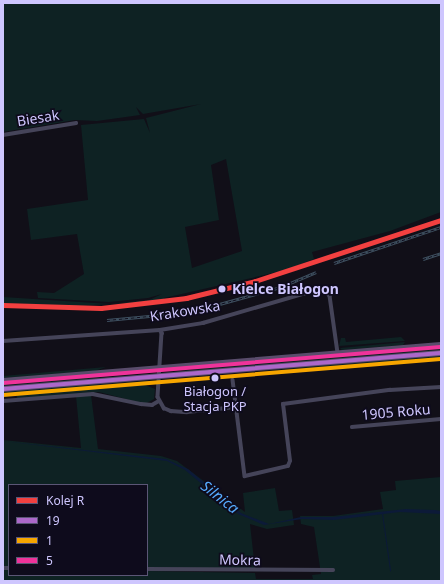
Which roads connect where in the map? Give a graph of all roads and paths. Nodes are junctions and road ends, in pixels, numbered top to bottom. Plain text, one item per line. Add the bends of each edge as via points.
1 (76, 123) dead end
2 (3, 134) edge
3 (160, 330) junction
4 (3, 341) edge
5 (441, 345) edge
6 (441, 352) edge
7 (338, 353) junction
8 (159, 368) junction
9 (158, 376) junction
10 (233, 380) dead end
11 (3, 381) edge
12 (441, 387) edge
13 (3, 389) edge
14 (3, 401) edge
15 (159, 401) junction
16 (236, 407) junction
17 (441, 419) edge
18 (352, 427) dead end
19 (148, 569) edge
20 (333, 570) dead end

1 - 2 street, Biesak
3 - 4 street, Krakowska
3 - 7 street, Krakowska via 203,323 320,289 330,296
3 - 8 street via 162,333
5 - 7 main road
6 - 9 main road
7 - 8 main road
8 - 9 street
8 - 11 main road
9 - 13 main road
9 - 15 street
10 - 16 street
12 - 16 street via 390,390 283,404 290,461 288,466 245,476
14 - 15 street via 93,394 141,404
15 - 16 street via 171,411
17 - 18 street, 1905 Roku
19 - 20 street, Mokra

